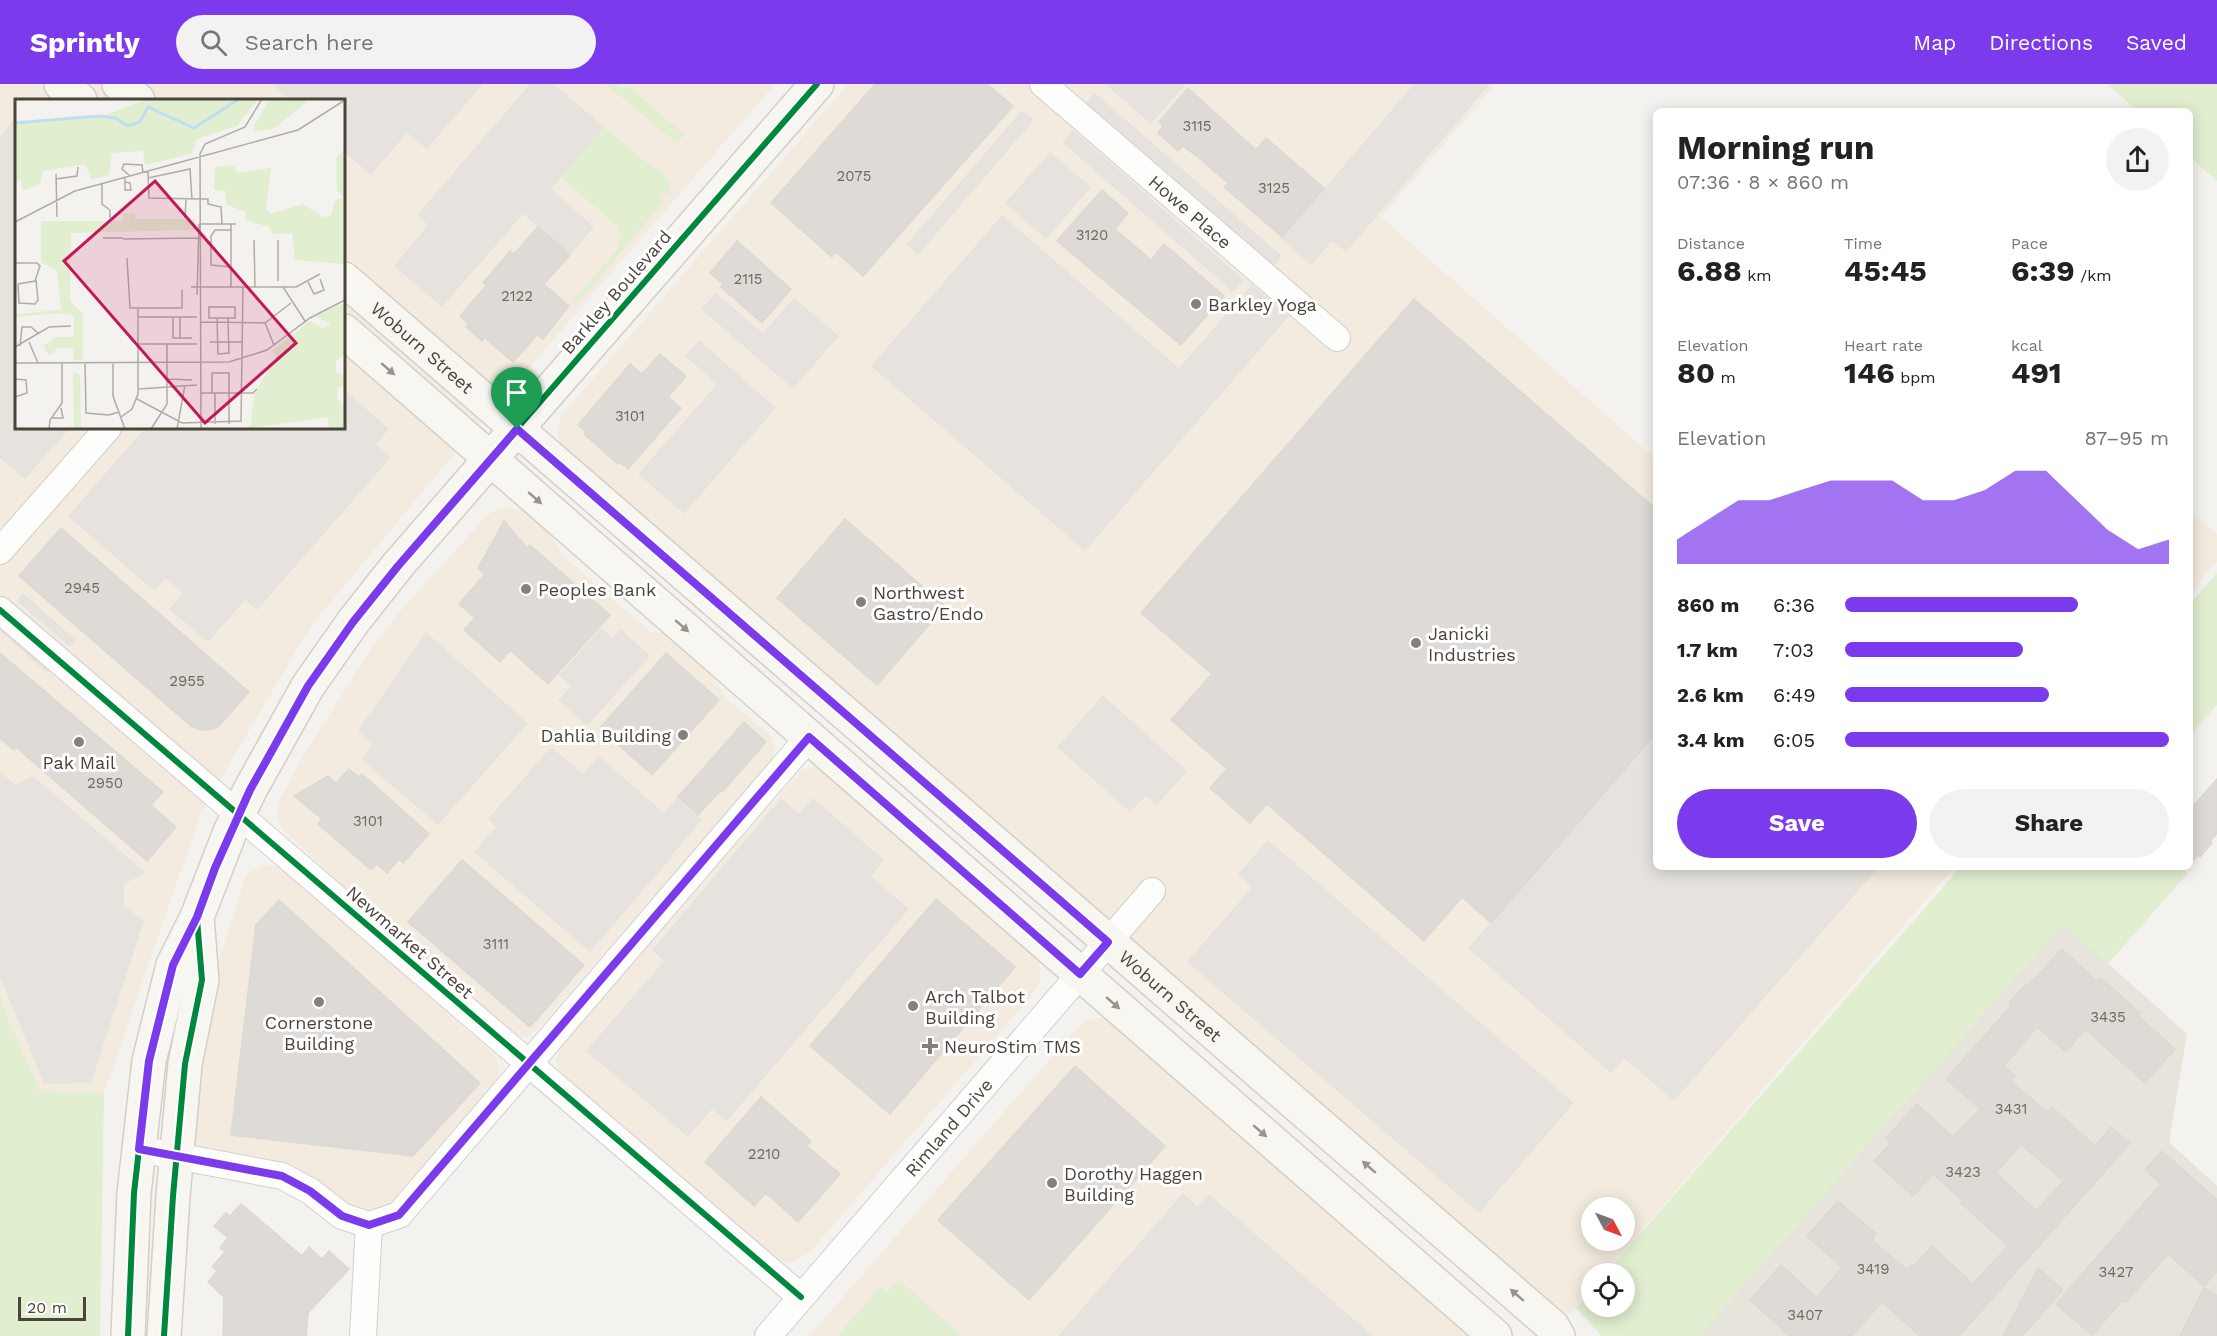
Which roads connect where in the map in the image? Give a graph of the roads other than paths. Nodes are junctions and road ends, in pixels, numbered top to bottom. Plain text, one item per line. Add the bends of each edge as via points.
1 (61, 84) edge
2 (118, 84) edge
3 (818, 84) edge
4 (1043, 84) edge
5 (79, 99) edge
6 (137, 99) edge
7 (345, 280) edge
8 (345, 332) edge
9 (1337, 338) dead end
10 (107, 429) edge
11 (517, 429) junction
12 (491, 460) junction
13 (0, 551) edge
14 (0, 610) edge
15 (809, 737) junction
16 (238, 815) junction
17 (1152, 891) dead end
18 (197, 917) junction
19 (1108, 942) junction
20 (1080, 974) junction
21 (529, 1064) junction
22 (139, 1149) junction
23 (177, 1155) junction
24 (369, 1225) junction
25 (801, 1297) junction
26 (128, 1336) edge
27 (164, 1336) edge
28 (363, 1336) edge
29 (768, 1336) edge
30 (1495, 1336) edge
31 (1558, 1336) edge

1 - 5 main road
2 - 6 main road
3 - 11 main road, Barkley Boulevard
4 - 9 street, Howe Place
7 - 11 main road, Woburn Street
8 -> 12 main road
10 - 13 street
11 - 12 main road, Barkley Boulevard
11 - 19 main road, Woburn Street
12 -> 15 main road
12 - 16 main road, Barkley Boulevard via 398,566 318,670
14 - 16 street, Newmarket Street
15 - 20 main road
15 - 21 street
16 - 18 main road, Barkley Boulevard
16 - 21 street, Newmarket Street
17 - 19 street, Rimland Drive
18 - 22 main road, Barkley Boulevard via 173,965 162,1008 149,1061
18 - 23 main road, Barkley Boulevard via 202,980 185,1064
19 - 20 street, Rimland Drive
31 -> 19 main road, Woburn Street via 1544,1318
20 - 25 street, Rimland Drive
20 -> 30 main road
21 - 24 street via 399,1215
21 - 25 street, Newmarket Street
22 - 23 street
22 - 26 main road, Barkley Boulevard
23 - 24 street via 282,1176 310,1191 342,1216
23 - 27 main road, Barkley Boulevard
24 - 28 street
25 - 29 street, Rimland Drive

